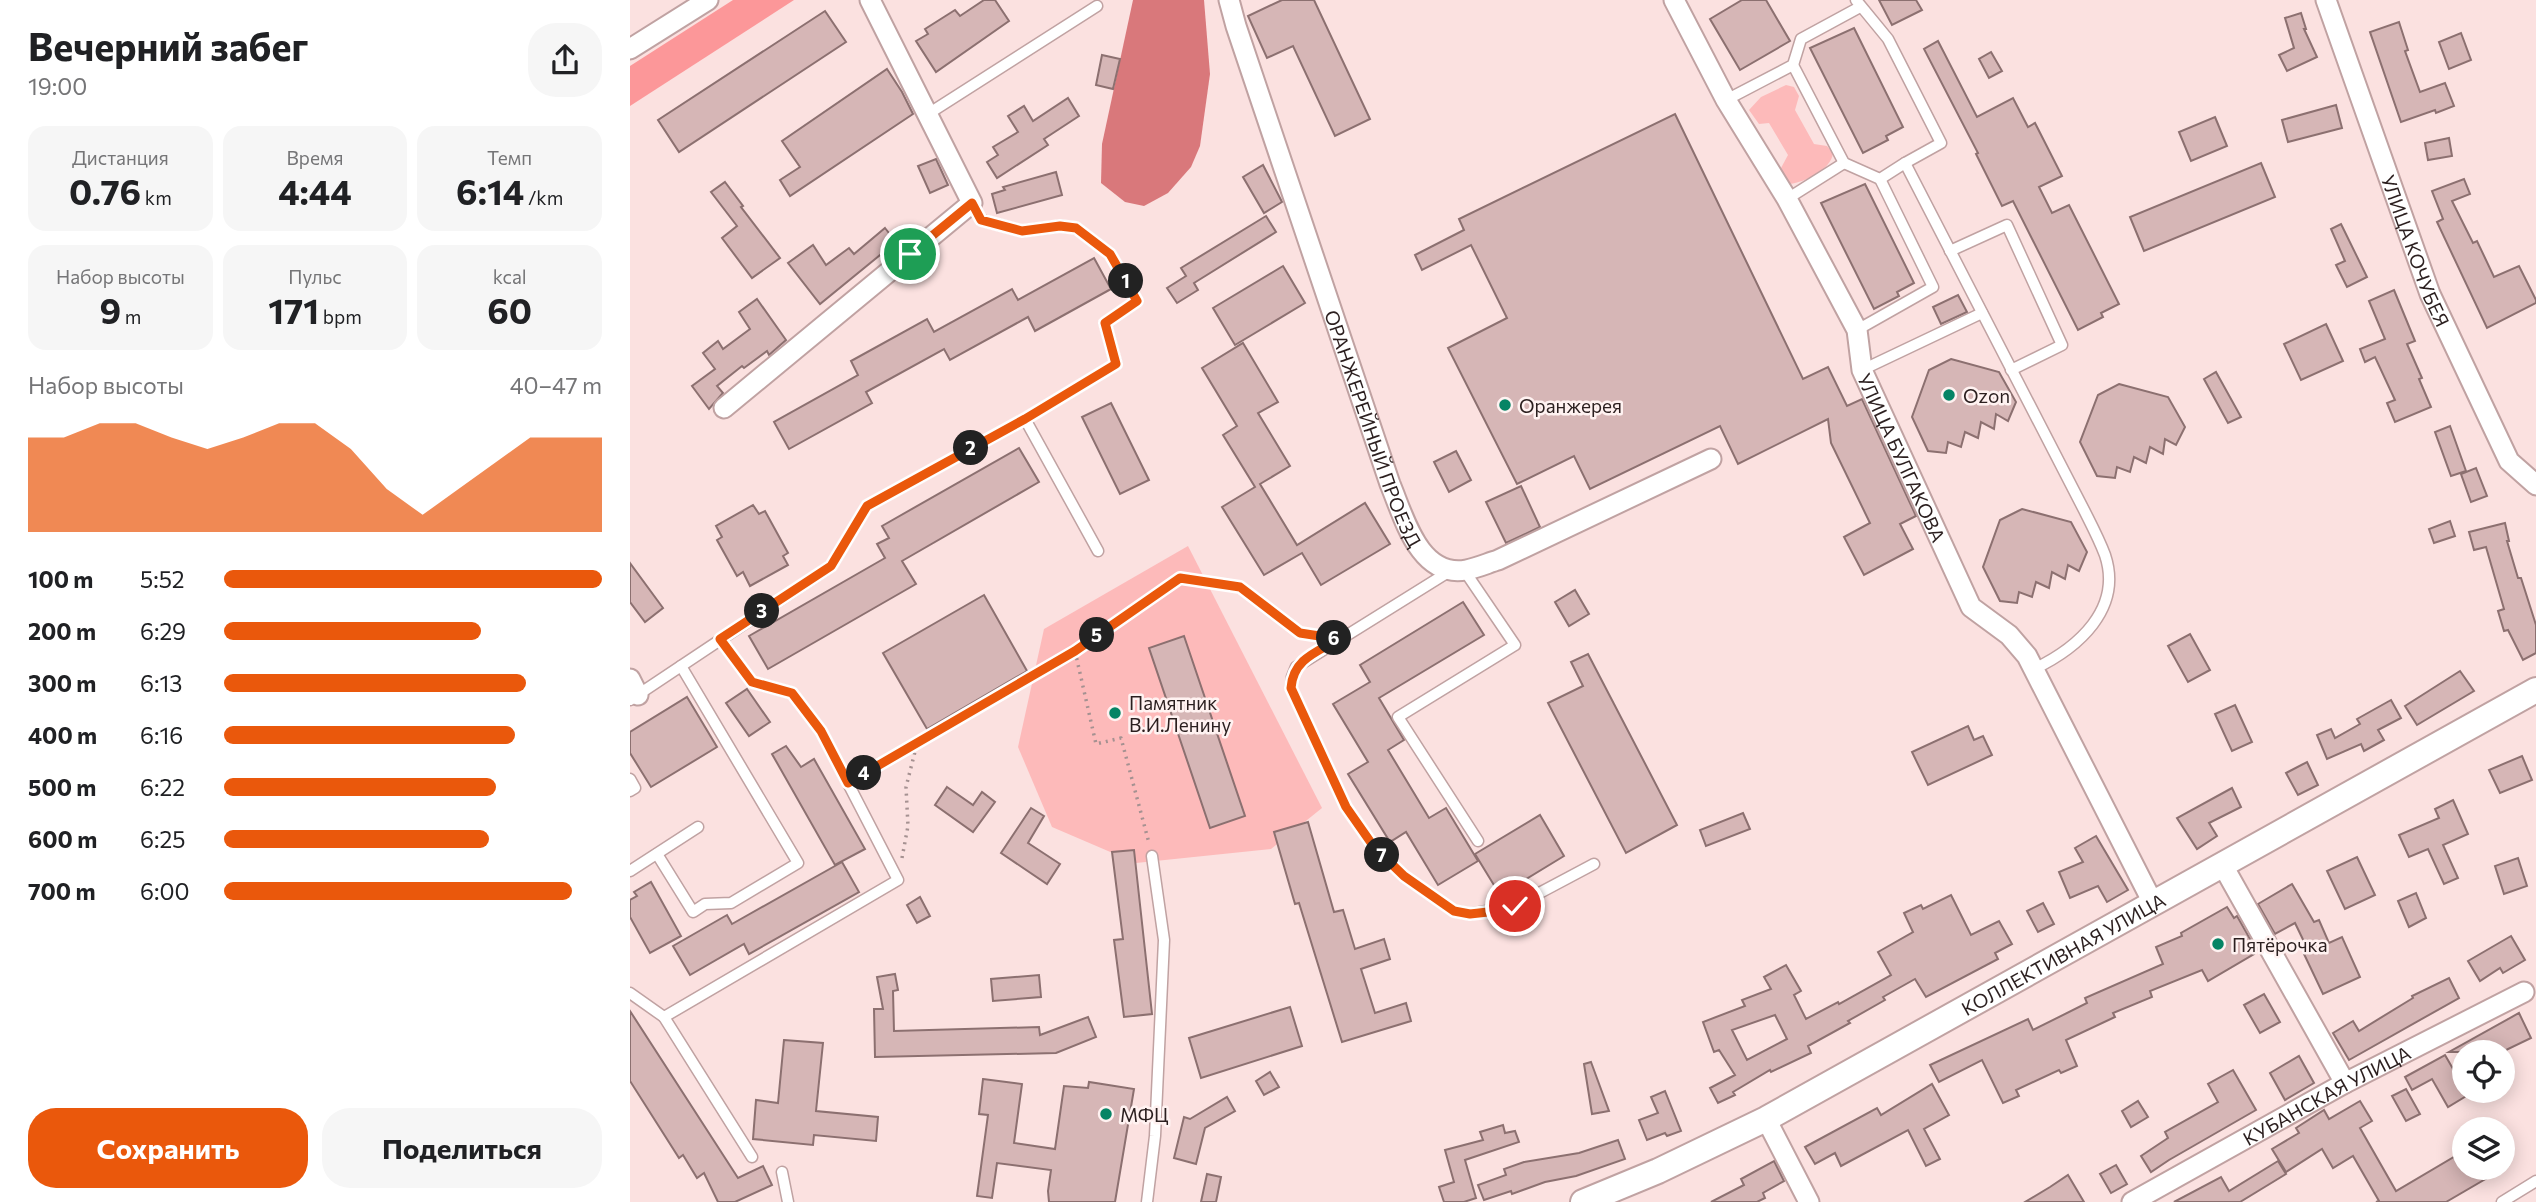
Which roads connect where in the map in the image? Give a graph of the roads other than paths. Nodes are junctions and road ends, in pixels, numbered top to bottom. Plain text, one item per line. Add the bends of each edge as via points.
1 (708, 0) edge
2 (870, 0) edge
3 (1229, 0) edge
4 (1674, 0) edge
5 (2326, 0) edge
6 (1858, 3) edge
7 (1097, 6) dead end
8 (630, 49) edge
9 (1793, 65) junction
10 (1726, 100) junction
11 (928, 114) junction
12 (1844, 163) junction
13 (1905, 163) junction
14 (1880, 179) junction
15 (1787, 198) junction
16 (972, 203) junction
17 (1950, 251) junction
18 (1982, 313) junction
19 (1857, 330) junction
20 (1862, 370) junction
21 (2011, 370) junction
22 (724, 408) dead end
23 (1025, 419) junction
24 (1711, 459) dead end
25 (2536, 485) edge
26 (1098, 551) dead end
27 (1459, 570) junction
28 (720, 639) junction
29 (681, 666) junction
30 (2034, 669) junction
31 (2536, 690) edge
32 (633, 691) edge
33 (630, 779) edge
34 (630, 791) edge
35 (698, 827) dead end
36 (1478, 841) dead end
37 (657, 854) junction
38 (1152, 856) road end
39 (1594, 864) dead end
40 (2222, 864) junction
41 (630, 871) edge
42 (2153, 903) junction
43 (2524, 992) dead end
44 (630, 993) edge
45 (664, 1017) junction
46 (2345, 1083) junction
47 (1766, 1119) junction
48 (752, 1157) dead end
49 (782, 1172) dead end
50 (2536, 1181) edge
51 (788, 1202) edge
52 (1147, 1202) edge
53 (1583, 1202) edge
54 (1809, 1202) edge
55 (2132, 1202) edge
56 (2502, 1202) edge

1 - 8 street
2 - 11 street
3 - 27 street, ОРАНЖЕРЕЙНЫЙ ПРОЕЗД via 1390,485 1417,547 1439,566
4 - 10 street, УЛИЦА БУЛГАКОВА
5 - 25 street, УЛИЦА КОЧУБЕЯ via 2430,294 2509,461
6 - 9 lane via 1801,39
6 - 13 lane via 1888,39 1941,143
7 - 11 lane
9 - 10 lane
9 - 12 lane
10 - 15 street, УЛИЦА БУЛГАКОВА
11 - 16 street
12 - 14 lane
12 - 15 lane
13 - 14 lane
13 - 17 lane
14 - 19 lane via 1933,287
15 - 19 street, УЛИЦА БУЛГАКОВА
16 - 22 street
16 - 23 lane via 981,220 1022,231 1076,228 1110,254 1137,301 1105,323 1116,364
17 - 18 lane
17 - 21 lane via 2007,225 2062,345
18 - 20 lane
18 - 21 lane
19 - 20 street, УЛИЦА БУЛГАКОВА
20 - 30 street, УЛИЦА БУЛГАКОВА via 1971,607 2009,635
21 - 30 lane via 2105,556 2108,583 2093,626 2059,657
23 - 26 lane
23 - 28 lane via 867,506 831,566
24 - 27 street via 1498,560
27 - 36 lane via 1514,645 1398,717
27 - 39 lane via 1296,667 1291,688 1346,807 1374,847 1404,876 1454,911 1470,914 1515,906
28 - 29 lane
28 - 45 lane via 752,682 792,693 821,731 898,880
29 - 32 lane
29 - 37 lane via 798,863 731,903 705,904 693,912
30 - 42 street, УЛИЦА БУЛГАКОВА
31 - 40 street, КОЛЛЕКТИВНАЯ УЛИЦА
33 - 34 lane via 635,788
35 - 37 lane
37 - 41 lane
38 - 52 lane via 1164,940 1155,1136
40 - 42 street, КОЛЛЕКТИВНАЯ УЛИЦА
40 - 46 street
42 - 47 street, КОЛЛЕКТИВНАЯ УЛИЦА
43 - 46 street, КУБАНСКАЯ УЛИЦА
44 - 45 lane
45 - 48 lane
46 - 55 street, КУБАНСКАЯ УЛИЦА
47 - 53 street, КОЛЛЕКТИВНАЯ УЛИЦА
47 - 54 street
49 - 51 lane
50 - 56 lane

